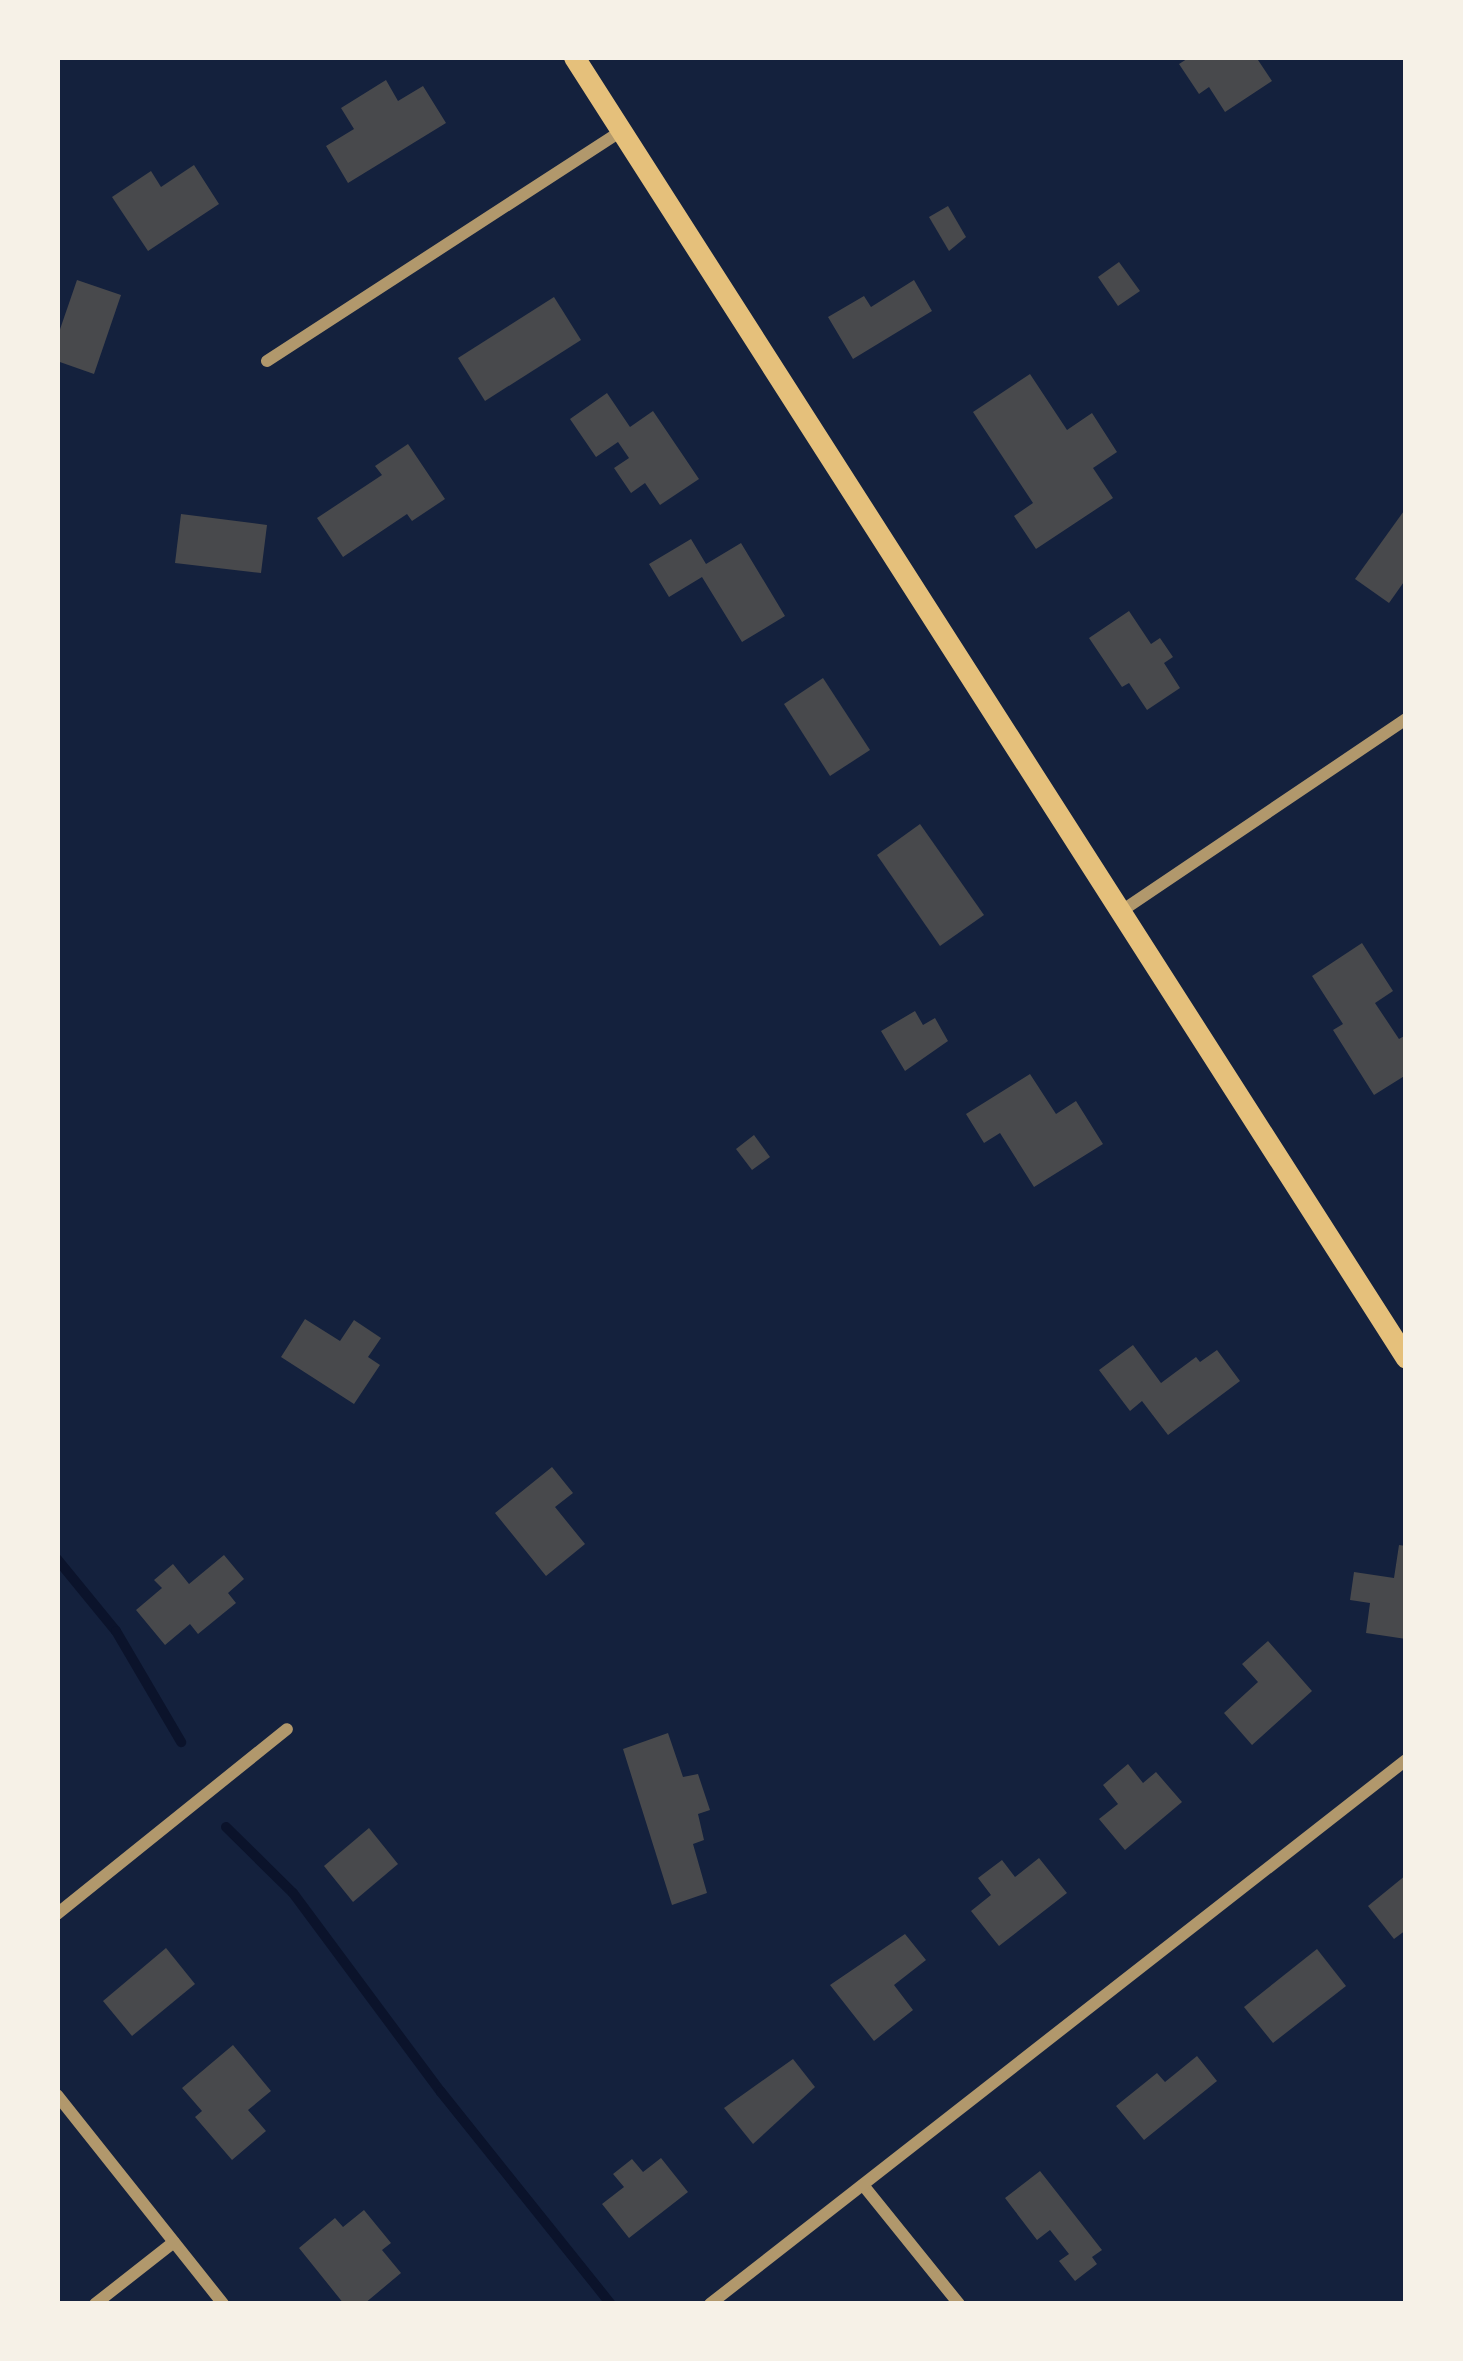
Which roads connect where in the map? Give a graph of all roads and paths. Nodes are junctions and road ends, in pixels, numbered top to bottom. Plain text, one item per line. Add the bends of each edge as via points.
1 (574, 57) edge
2 (621, 131) junction
3 (267, 361) dead end
4 (1406, 719) edge
5 (1123, 910) junction
6 (1406, 1358) edge
7 (287, 1729) dead end
8 (1406, 1760) edge
9 (57, 1914) edge
10 (57, 2095) edge
11 (863, 2185) junction
12 (174, 2242) junction
13 (95, 2304) edge
14 (223, 2304) edge
15 (710, 2304) edge
16 (958, 2304) edge

1 - 2 main road
2 - 3 street
2 - 5 main road
4 - 5 street
5 - 6 main road
7 - 9 street
8 - 11 street
10 - 12 street
11 - 15 street
11 - 16 street
12 - 13 street
12 - 14 street

